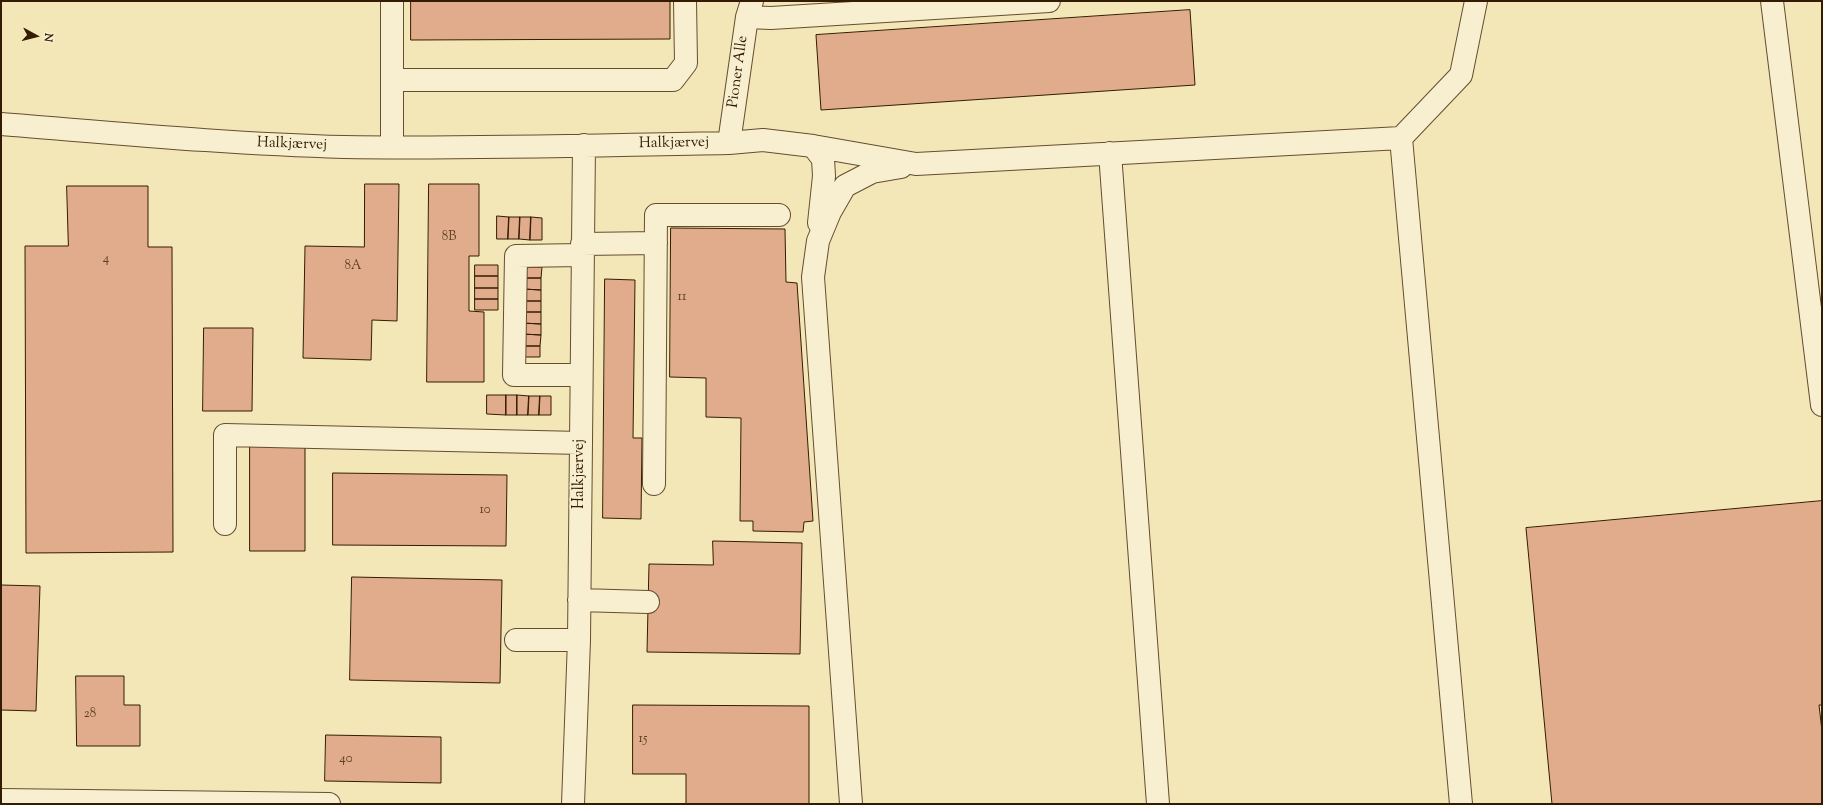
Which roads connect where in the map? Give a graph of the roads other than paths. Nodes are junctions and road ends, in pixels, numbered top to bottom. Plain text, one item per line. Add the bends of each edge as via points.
1 (392, 1) edge
2 (686, 1) edge
3 (1049, 1) edge
4 (1476, 1) edge
5 (1772, 1) edge
6 (749, 9) edge
7 (392, 80) junction
8 (1, 124) edge
9 (1400, 138) junction
10 (729, 143) junction
11 (584, 145) junction
12 (813, 146) junction
13 (392, 147) junction
14 (1110, 153) junction
15 (916, 164) junction
16 (778, 216) dead end
17 (818, 241) junction
18 (656, 244) junction
19 (582, 250) junction
20 (581, 375) junction
21 (1822, 405) edge
22 (581, 443) junction
23 (654, 484) dead end
24 (225, 524) dead end
25 (579, 600) junction
26 (648, 602) dead end
27 (516, 640) dead end
28 (579, 640) junction
29 (291, 797) edge
30 (1, 800) edge
31 (329, 804) edge
32 (573, 804) edge
33 (851, 804) edge
34 (1158, 804) edge
35 (1462, 804) edge

1 - 7 street
2 - 7 street via 686,63 674,80
3 - 6 street via 771,18
4 - 9 street via 1461,75
5 - 21 street
6 - 10 street, Pioner Alle
7 - 13 street
8 - 13 street, Halkjærvej via 245,143
9 - 14 street
9 - 35 street
10 - 11 street, Halkjærvej
10 - 12 street, Halkjærvej via 763,140
11 - 13 street, Halkjærvej
11 - 19 street, Halkjærvej
12 - 15 street, Halkjærvej
12 - 17 street via 823,159 824,176
14 - 15 street
14 - 34 street
15 - 17 street via 872,172 845,186 830,212
16 - 18 street via 656,215
17 - 33 street via 813,277
18 - 19 street
18 - 23 street
19 - 20 street, Halkjærvej
19 - 20 street via 516,256 514,375
20 - 22 street, Halkjærvej
22 - 24 street via 225,435
22 - 25 street, Halkjærvej
25 - 26 street
25 - 28 street, Halkjærvej
27 - 28 street
28 - 32 street, Halkjærvej
29 - 30 street
29 - 31 street

